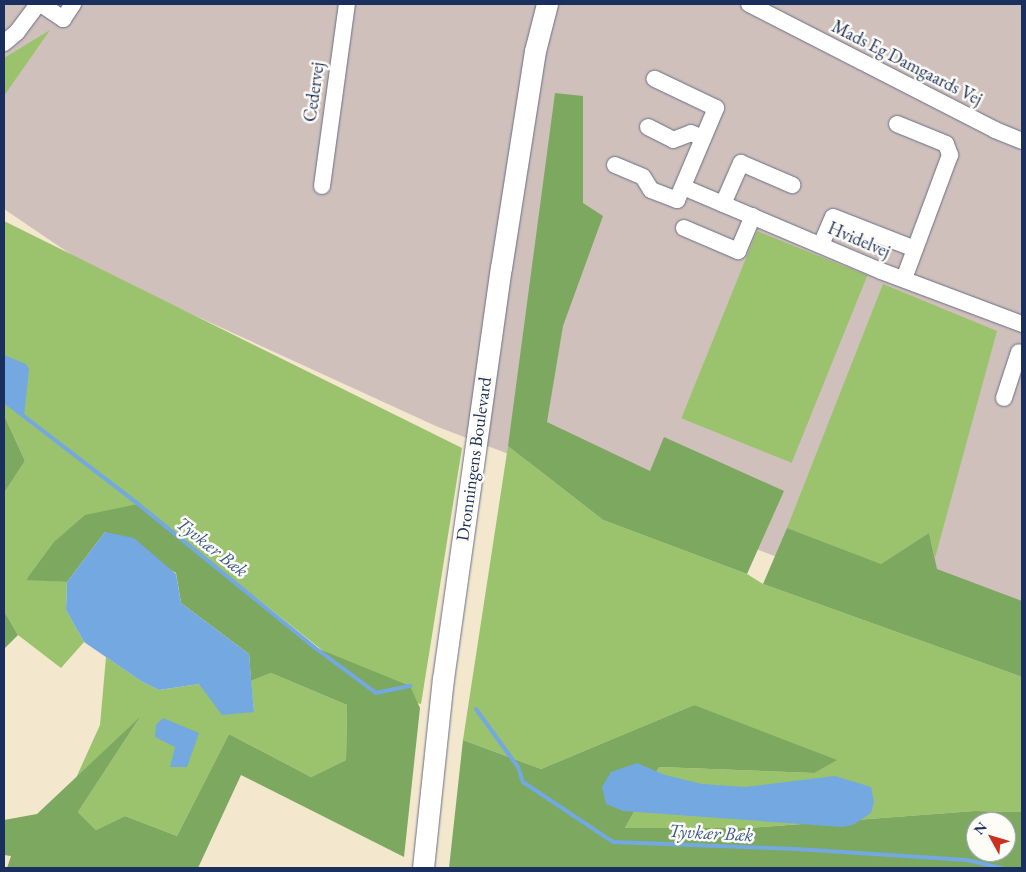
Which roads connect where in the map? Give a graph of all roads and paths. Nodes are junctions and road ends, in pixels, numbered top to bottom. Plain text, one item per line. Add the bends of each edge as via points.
1 (39, 4) edge
2 (73, 4) edge
3 (347, 4) edge
4 (534, 4) edge
5 (547, 4) edge
6 (749, 4) edge
7 (4, 43) edge
8 (535, 51) junction
9 (655, 79) dead end
10 (897, 124) dead end
11 (648, 127) dead end
12 (704, 138) junction
13 (1022, 141) edge
14 (615, 165) dead end
15 (792, 185) dead end
16 (322, 186) dead end
17 (683, 187) junction
18 (723, 204) junction
19 (752, 216) junction
20 (684, 228) dead end
21 (821, 245) junction
22 (915, 249) junction
23 (904, 279) junction
24 (1022, 324) edge
25 (1021, 350) edge
26 (1004, 398) dead end
27 (423, 868) edge

1 - 2 street via 63,19
1 - 7 street
3 - 16 street, Cedervej
4 - 8 main road, Dronningens Boulevard
5 - 8 main road, Dronningens Boulevard
6 - 13 street, Mads Eg Damgaards Vej
8 - 27 main road, Dronningens Boulevard via 443,679
9 - 12 street via 716,108
10 - 22 street via 946,144 950,155
11 - 12 street via 673,140 691,132
12 - 17 street
14 - 17 street via 643,177 651,190 677,200
15 - 18 street via 741,163
17 - 18 street, Hvidelvej
18 - 19 street, Hvidelvej
19 - 20 street via 738,251
19 - 21 street, Hvidelvej
21 - 22 street via 832,217
21 - 23 street, Hvidelvej
22 - 23 street
23 - 24 street, Hvidelvej
25 - 26 street

